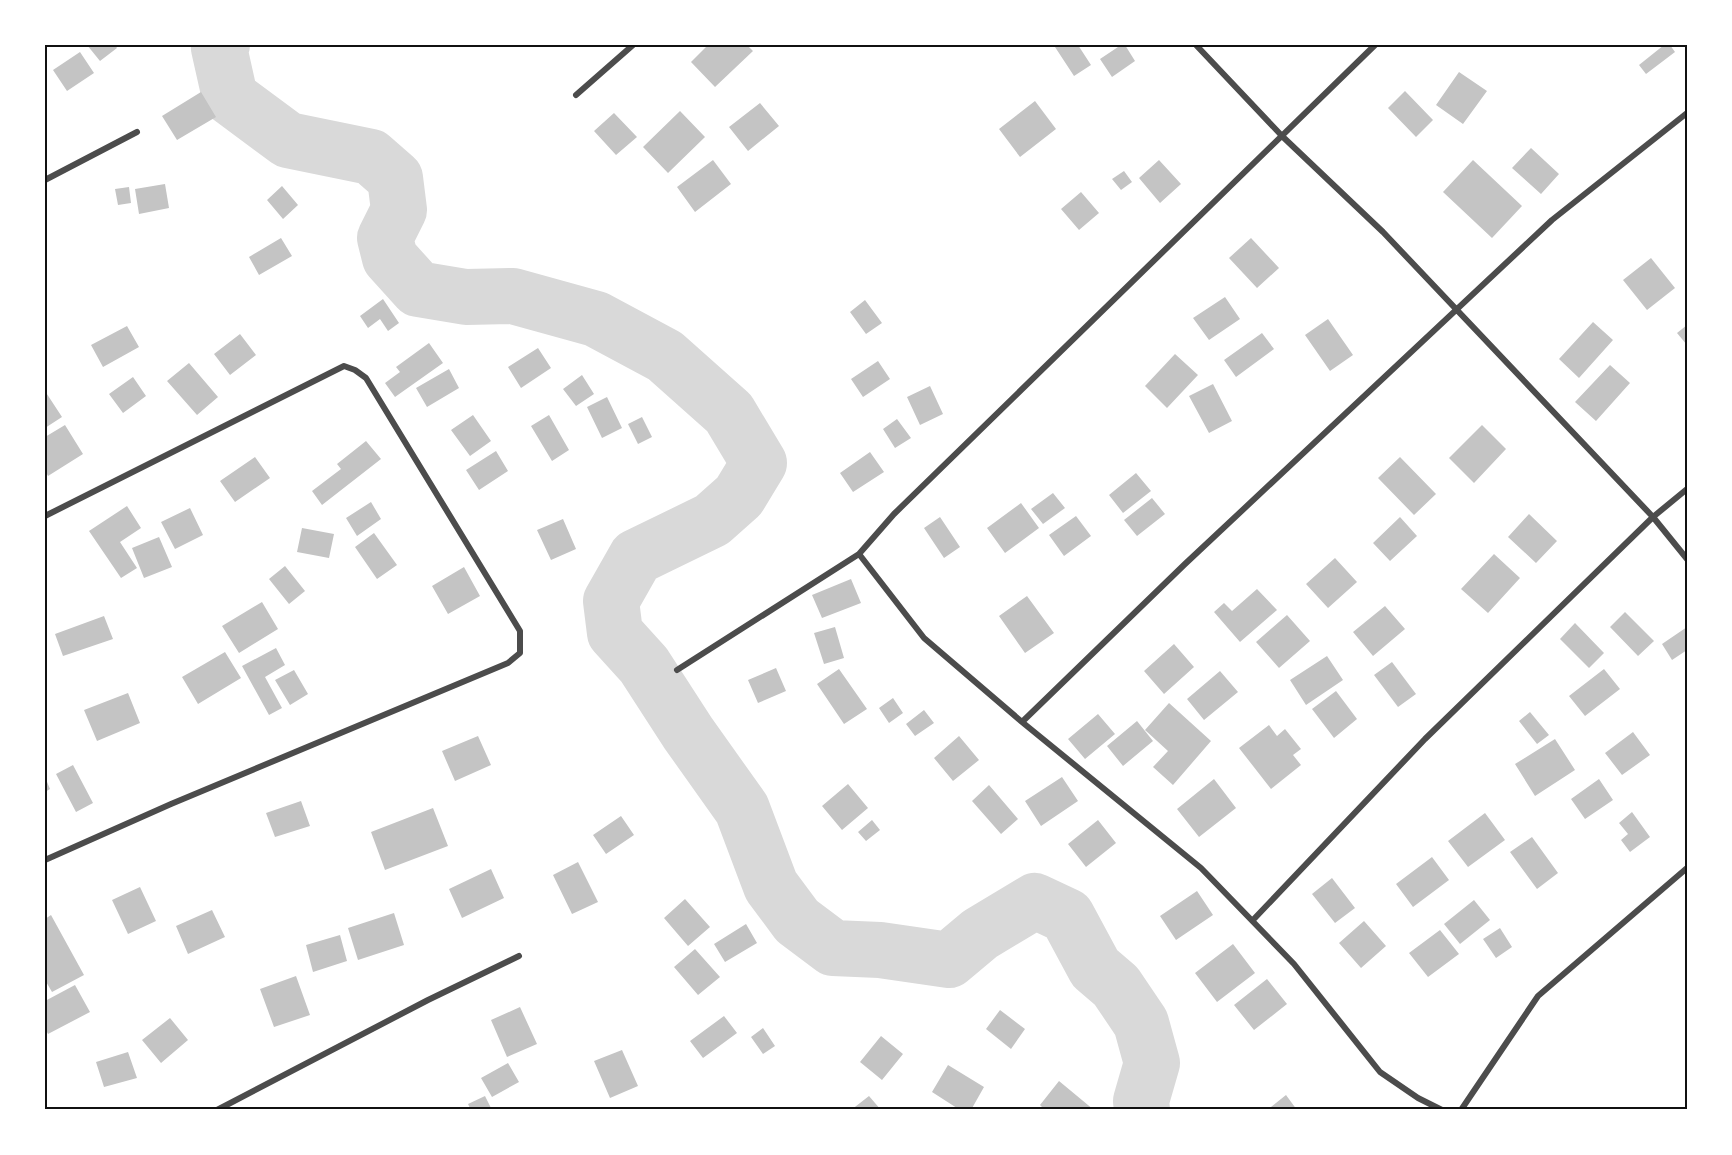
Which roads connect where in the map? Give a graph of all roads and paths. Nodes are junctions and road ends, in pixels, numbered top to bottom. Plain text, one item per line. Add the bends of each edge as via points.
1 (633, 45) edge
2 (1196, 45) edge
3 (1375, 45) edge
4 (576, 95) dead end
5 (1687, 113) edge
6 (137, 132) dead end
7 (1283, 136) junction
8 (45, 180) edge
9 (1457, 310) junction
10 (1687, 489) edge
11 (45, 516) edge
12 (1653, 517) junction
13 (859, 554) junction
14 (1687, 559) edge
15 (676, 670) dead end
16 (1022, 722) junction
17 (45, 860) edge
18 (1687, 868) edge
19 (1252, 920) junction
20 (519, 956) dead end
21 (217, 1110) edge
22 (1442, 1110) edge
23 (1461, 1110) edge

1 - 4 street
2 - 7 street
3 - 7 street
5 - 9 street via 1552,220
6 - 8 street
7 - 9 street
7 - 13 street via 894,514
9 - 12 street
9 - 16 street
10 - 12 street
11 - 17 street via 344,366 366,378 520,631 520,652 508,663
12 - 14 street
12 - 19 street via 1425,739
13 - 15 street
13 - 16 street via 924,638
16 - 19 street via 1201,868
18 - 23 street via 1538,996
19 - 22 street via 1294,964 1380,1072
20 - 21 street

